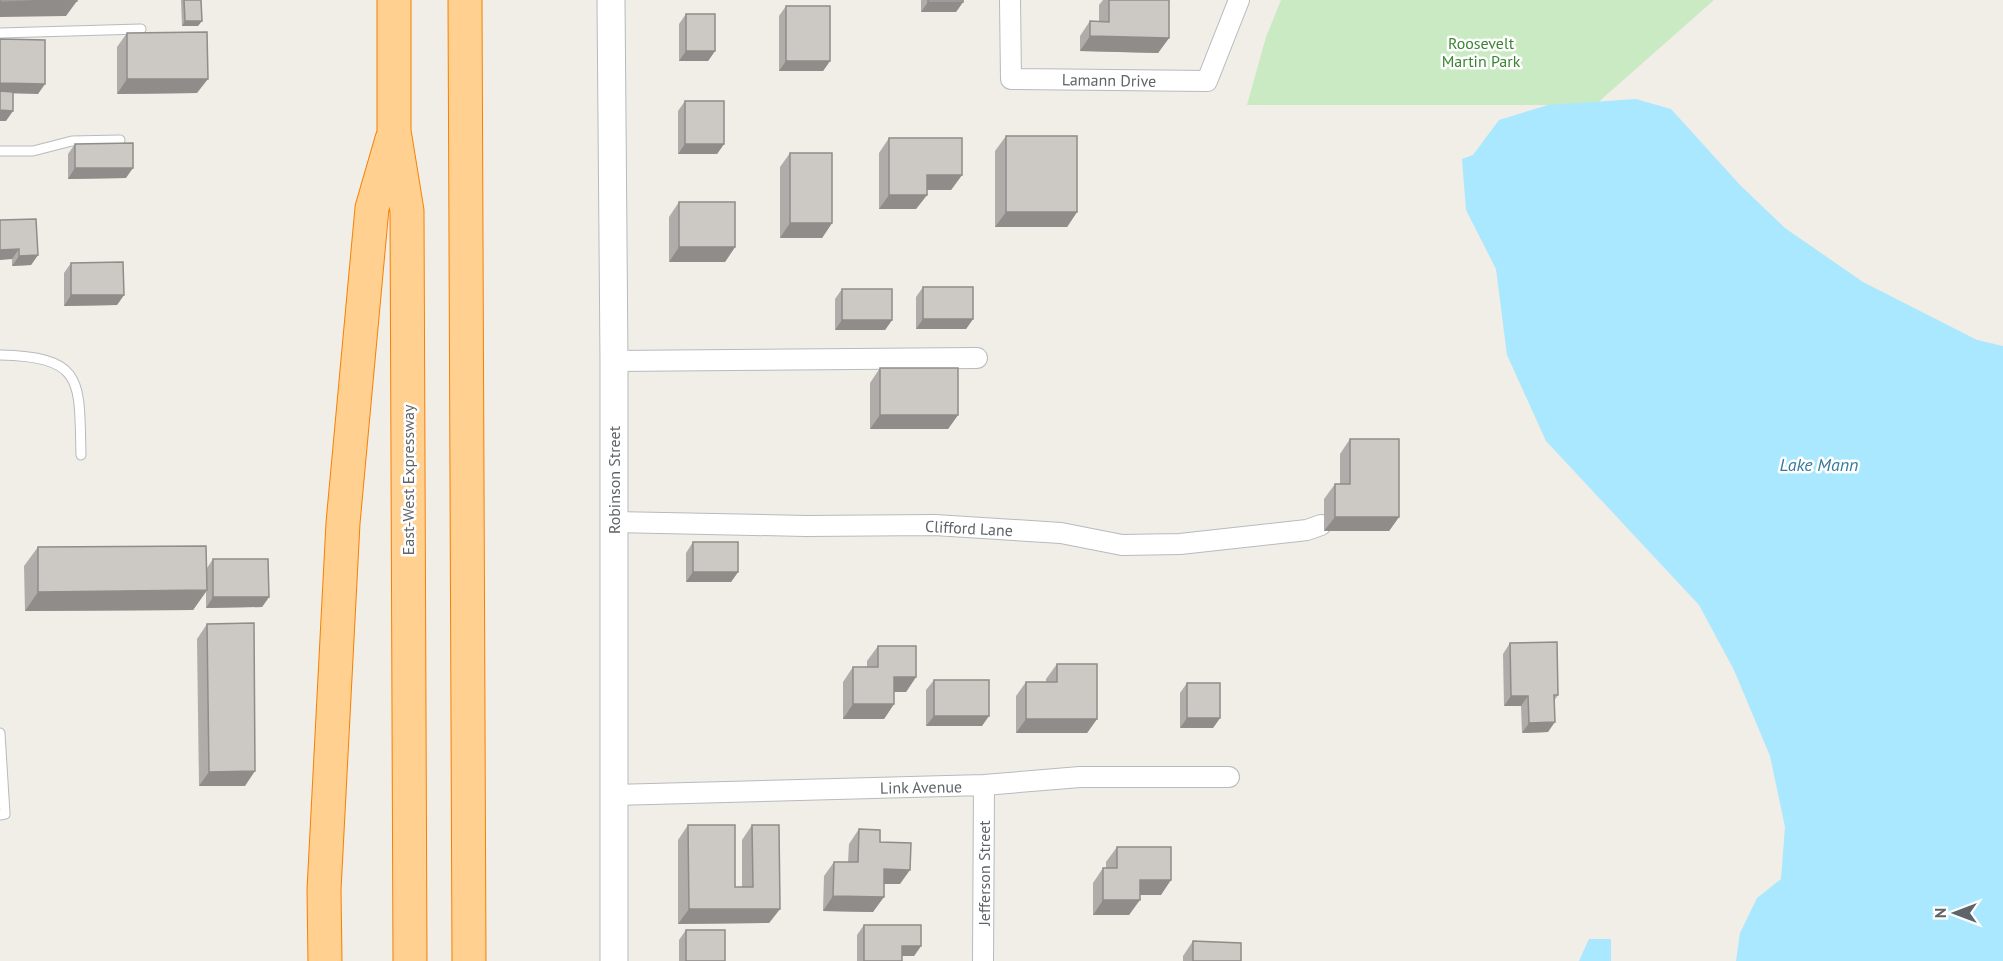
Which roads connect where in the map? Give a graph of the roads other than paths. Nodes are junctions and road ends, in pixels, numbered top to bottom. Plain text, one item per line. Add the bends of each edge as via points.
1 (394, 0) edge
2 (465, 0) edge
3 (610, 0) edge
4 (1010, 0) edge
5 (1239, 0) edge
6 (141, 29) dead end
7 (0, 33) edge
8 (394, 131) junction
9 (120, 140) dead end
10 (0, 151) edge
11 (0, 355) edge
12 (977, 358) dead end
13 (614, 361) junction
14 (81, 455) dead end
15 (614, 522) junction
16 (1321, 525) dead end
17 (0, 733) edge
18 (468, 755) junction
19 (1229, 777) dead end
20 (984, 785) junction
21 (614, 795) junction
22 (0, 815) edge
23 (325, 961) edge
24 (410, 961) edge
25 (469, 961) edge
26 (476, 961) edge
27 (614, 961) edge
28 (983, 961) edge

1 - 8 highway, East-West Expressway
2 - 18 highway
3 - 13 street, Robinson Street
4 - 5 street, Lamann Drive via 1011,79 1207,81
6 - 7 lane
8 - 23 highway via 372,208 343,523 324,890
8 - 24 highway, East-West Expressway via 406,211
9 - 10 lane via 72,141 33,151
11 - 14 lane via 50,360 70,372 80,400
12 - 13 street
13 - 15 street, Robinson Street
15 - 16 street, Clifford Lane via 935,525 1061,533 1122,545 1180,544 1307,530
15 - 21 street, Robinson Street
17 - 22 lane via 4,814
18 - 25 highway
18 - 26 highway
19 - 20 street, Link Avenue via 1080,777
20 - 21 street, Link Avenue
20 - 28 street, Jefferson Street
21 - 27 street, Robinson Street

